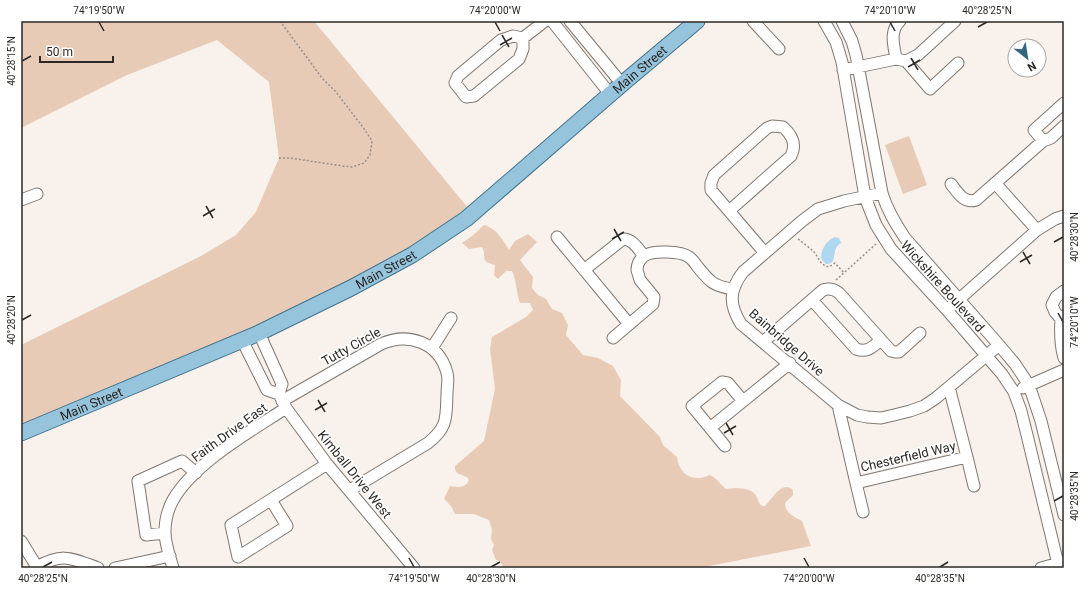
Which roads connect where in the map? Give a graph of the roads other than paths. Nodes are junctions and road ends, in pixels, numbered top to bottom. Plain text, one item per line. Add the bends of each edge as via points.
1 (545, 21) edge
2 (552, 21) edge
3 (570, 21) edge
4 (697, 21) edge
5 (753, 21) edge
6 (824, 21) edge
7 (842, 21) edge
8 (900, 21) edge
9 (956, 21) edge
10 (523, 38) junction
11 (779, 49) dead end
12 (901, 60) junction
13 (958, 63) dead end
14 (859, 68) junction
15 (843, 70) junction
16 (622, 84) junction
17 (610, 94) junction
18 (1064, 103) edge
19 (1064, 126) edge
20 (1043, 141) junction
21 (995, 183) junction
22 (951, 184) dead end
23 (882, 193) junction
24 (37, 194) dead end
25 (865, 197) junction
26 (21, 200) edge
27 (728, 211) junction
28 (1064, 216) edge
29 (1037, 230) junction
30 (557, 237) dead end
31 (765, 253) junction
32 (644, 256) junction
33 (584, 270) junction
34 (733, 289) junction
35 (1064, 290) edge
36 (960, 299) junction
37 (812, 300) junction
38 (947, 310) junction
39 (1062, 317) edge
40 (451, 318) dead end
41 (629, 324) junction
42 (259, 332) junction
43 (920, 333) dead end
44 (613, 338) dead end
45 (242, 340) junction
46 (881, 340) junction
47 (762, 342) junction
48 (999, 345) junction
49 (432, 348) junction
50 (986, 356) junction
51 (1064, 358) edge
52 (790, 363) junction
53 (1064, 370) edge
54 (1029, 385) junction
55 (949, 387) junction
56 (1014, 392) junction
57 (282, 401) junction
58 (743, 401) junction
59 (838, 405) junction
60 (710, 428) junction
61 (21, 433) edge
62 (725, 446) dead end
63 (967, 457) junction
64 (327, 464) junction
65 (196, 473) junction
66 (856, 483) junction
67 (974, 486) dead end
68 (350, 490) junction
69 (271, 500) junction
70 (863, 512) dead end
71 (1064, 515) edge
72 (165, 533) junction
73 (21, 541) edge
74 (170, 556) junction
75 (1061, 563) edge
76 (36, 568) edge
77 (98, 568) edge
78 (115, 568) edge
79 (173, 568) edge
80 (414, 568) edge
81 (1041, 568) edge

1 - 10 street
2 - 17 street
3 - 16 street
4 - 16 main road, Main Street
5 - 11 street
6 - 15 street, Wickshire Boulevard via 836,42
7 - 14 street, Wickshire Boulevard via 852,41
8 - 12 street via 895,25 893,32
9 - 12 street via 918,55
10 - 10 street via 523,49 519,59 474,96 466,97 455,83 458,76 501,40 513,36
12 - 13 street via 930,89
12 - 14 street
14 - 15 street
14 - 23 street, Wickshire Boulevard
15 - 25 street, Wickshire Boulevard
16 - 17 main road, Main Street
17 - 42 main road, Main Street via 473,214 452,229 412,256
18 - 20 street via 1034,130
19 - 20 street via 1051,138
20 - 21 street
21 - 22 street via 971,202 966,201
21 - 29 street
23 - 25 street
23 - 36 street, Wickshire Boulevard via 892,219 905,238
24 - 26 street
25 - 31 street via 812,212
25 - 38 street, Wickshire Boulevard via 876,225 891,249
27 - 27 street via 711,190 714,175 767,128 783,127 794,144 791,156
27 - 31 street
28 - 29 street
29 - 36 street
30 - 33 street
31 - 34 street via 743,272
32 - 33 street via 632,242 623,239
32 - 34 street via 655,252 685,255 690,257 708,280 721,287
32 - 41 street via 637,266 638,275 655,301
33 - 41 street
34 - 47 street, Bainbridge Drive via 732,305 737,317
35 - 39 street via 1052,305 1055,312
36 - 38 street
36 - 48 street, Wickshire Boulevard
37 - 46 street via 856,349 868,350
37 - 46 street via 827,288 835,290
37 - 47 street
38 - 50 street, Wickshire Boulevard
39 - 51 street via 1060,344
40 - 49 street
41 - 44 street
42 - 45 main road, Main Street
42 - 57 street via 282,384
43 - 46 street via 899,352 891,351
45 - 57 street, Kimball Drive West via 267,390
45 - 61 main road, Main Street
47 - 52 street, Bainbridge Drive
48 - 50 street, Bainbridge Drive
48 - 54 street, Wickshire Boulevard
49 - 57 street, Tutty Circle via 409,338 390,340
49 - 68 street via 439,355 448,375 444,426 428,443
50 - 55 street, Bainbridge Drive
50 - 56 street, Wickshire Boulevard
52 - 58 street
52 - 59 street, Bainbridge Drive
53 - 54 street
54 - 56 street
54 - 71 street, Wickshire Boulevard via 1041,421
55 - 59 street, Bainbridge Drive via 924,406 910,412 881,418 857,415
55 - 63 street, Chesterfield Way
56 - 75 street, Wickshire Boulevard
57 - 64 street, Kimball Drive West
57 - 65 street, Faith Drive East
58 - 60 street
58 - 60 street via 728,383 722,382 692,406
59 - 66 street, Chesterfield Way
60 - 62 street
63 - 66 street, Chesterfield Way
63 - 67 street, Chesterfield Way
64 - 68 street, Kimball Drive West
64 - 69 street
65 - 72 street, Faith Drive East via 173,500
65 - 72 street via 182,461 138,480 146,535
66 - 70 street, Chesterfield Way
68 - 80 street, Kimball Drive West
69 - 69 street via 231,525 238,557 287,526
72 - 74 street, Faith Drive East
73 - 76 street
74 - 78 street
74 - 79 street, Faith Drive East
75 - 81 street
76 - 77 street via 60,558 70,558

